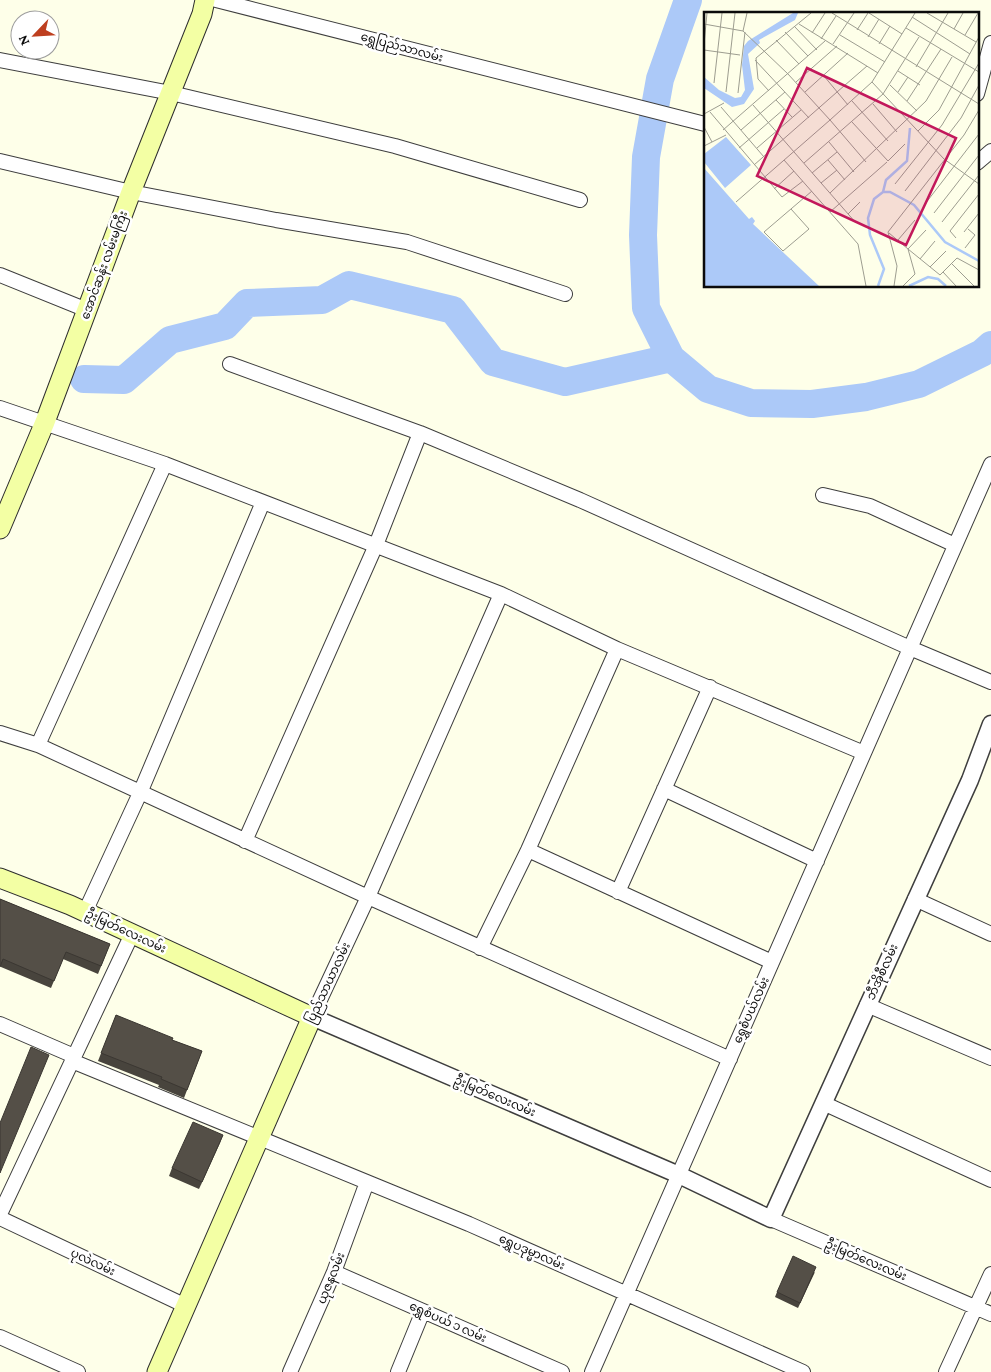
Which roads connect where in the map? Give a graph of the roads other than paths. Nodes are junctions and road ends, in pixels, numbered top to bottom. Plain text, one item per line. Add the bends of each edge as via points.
1 (206, 0) edge
2 (216, 0) edge
3 (991, 43) edge
4 (0, 60) edge
5 (980, 75) edge
6 (978, 88) edge
7 (171, 93) junction
8 (704, 124) edge
9 (991, 151) edge
10 (0, 161) edge
11 (978, 162) edge
12 (131, 192) junction
13 (580, 200) dead end
14 (0, 275) edge
15 (565, 294) dead end
16 (87, 310) junction
17 (230, 364) dead end
18 (0, 408) edge
19 (45, 422) junction
20 (420, 433) junction
21 (165, 464) junction
22 (991, 464) edge
23 (823, 495) dead end
24 (263, 502) junction
25 (0, 529) edge
26 (376, 545) junction
27 (955, 545) junction
28 (501, 594) junction
29 (910, 648) junction
30 (617, 649) junction
31 (991, 682) edge
32 (710, 687) junction
33 (991, 724) edge
34 (0, 733) edge
35 (38, 745) junction
36 (864, 753) junction
37 (664, 789) junction
38 (140, 792) junction
39 (245, 841) junction
40 (528, 850) junction
41 (817, 861) junction
42 (0, 878) edge
43 (618, 892) junction
44 (368, 898) junction
45 (915, 899) junction
46 (85, 912) junction
47 (132, 934) junction
48 (991, 934) edge
49 (480, 948) junction
50 (772, 962) junction
51 (867, 1005) junction
52 (312, 1017) junction
53 (0, 1024) edge
54 (991, 1058) edge
55 (73, 1059) junction
56 (730, 1059) junction
57 (823, 1104) junction
58 (259, 1138) junction
59 (679, 1175) junction
60 (991, 1180) edge
61 (367, 1182) junction
62 (0, 1216) edge
63 (771, 1219) junction
64 (334, 1272) junction
65 (991, 1274) edge
66 (625, 1293) junction
67 (186, 1306) junction
68 (976, 1308) junction
69 (423, 1311) junction
70 (991, 1314) edge
71 (0, 1337) edge
72 (78, 1372) edge
73 (157, 1372) edge
74 (290, 1372) edge
75 (398, 1372) edge
76 (562, 1372) edge
77 (592, 1372) edge
78 (802, 1372) edge
79 (946, 1372) edge

1 - 7 main road, အောင်ဆန်း လမ်းမကြီး
2 - 8 street, ရွှေပြည်သာလမ်း
3 - 5 street
4 - 7 street
5 - 6 street
7 - 12 main road, အောင်ဆန်း လမ်းမကြီး
7 - 13 street via 395,146
9 - 11 street
10 - 12 street
12 - 15 street via 406,242
12 - 16 main road, အောင်ဆန်း လမ်းမကြီး
14 - 16 street
16 - 19 main road, အောင်ဆန်း လမ်းမကြီး
17 - 20 street
18 - 19 street
19 - 21 street
19 - 25 main road, အောင်ဆန်း လမ်းမကြီး
20 - 26 street
20 - 29 street via 580,500
21 - 24 street
21 - 35 street
22 - 27 street, ရွှေစံပယ်လမ်း
23 - 27 street via 870,506
24 - 26 street
24 - 38 street
26 - 28 street
26 - 39 street
27 - 29 street, ရွှေစံပယ်လမ်း
28 - 30 street
28 - 44 street, ပြည်သာယာလမ်း
29 - 31 street
29 - 36 street, ရွှေစံပယ်လမ်း
30 - 32 street
30 - 40 street
32 - 36 street
32 - 37 street
33 - 45 street, ဘီအိုစီလမ်း via 970,780
34 - 35 street
35 - 38 street
36 - 41 street, ရွှေစံပယ်လမ်း
37 - 41 street
37 - 43 street
38 - 39 street
38 - 46 street
39 - 44 street
40 - 43 street
40 - 49 street
41 - 50 street, ရွှေစံပယ်လမ်း
42 - 46 main road, ဦးမြတ်လေးလမ်း
43 - 50 street
44 - 49 street
44 - 52 street, ပြည်သာယာလမ်း
45 - 48 street
45 - 51 street, ဘီအိုစီလမ်း
46 - 47 main road, ဦးမြတ်လေးလမ်း
47 - 52 main road, ဦးမြတ်လေးလမ်း
47 - 55 street
49 - 56 street
50 - 56 street, ရွှေစံပယ်လမ်း
51 - 54 street
51 - 57 street, ဘီအိုစီလမ်း
52 - 58 main road, ပြည်သာယာလမ်း
52 - 59 street, ဦးမြတ်လေးလမ်း
53 - 55 street, ရွှေပဒုမ္မာလမ်း
55 - 58 street, ရွှေပဒုမ္မာလမ်း
55 - 62 street
56 - 59 street, ရွှေစံပယ်လမ်း
57 - 60 street
57 - 63 street, ဘီအိုစီလမ်း
58 - 61 street, ရွှေပဒုမ္မာလမ်း
58 - 67 main road, ပြည်သာယာလမ်း
59 - 63 street, ဦးမြတ်လေးလမ်း
59 - 66 street, ရွှေစံပယ်လမ်း
61 - 64 street, ယုဇနလမ်း
61 - 66 street, ရွှေပဒုမ္မာလမ်း
62 - 67 street, ပုလဲလမ်း
63 - 68 street, ဦးမြတ်လေးလမ်း
64 - 69 street, ရွှေစံပယ် ၁ လမ်း
64 - 74 street, ယုဇနလမ်း
65 - 68 street
66 - 77 street, ရွှေစံပယ်လမ်း
66 - 78 street, ရွှေပဒုမ္မာလမ်း
67 - 73 main road, ပြည်သာယာလမ်း
68 - 70 street, ဦးမြတ်လေးလမ်း
68 - 79 street
69 - 75 street
69 - 76 street, ရွှေစံပယ် ၁ လမ်း
71 - 72 street

